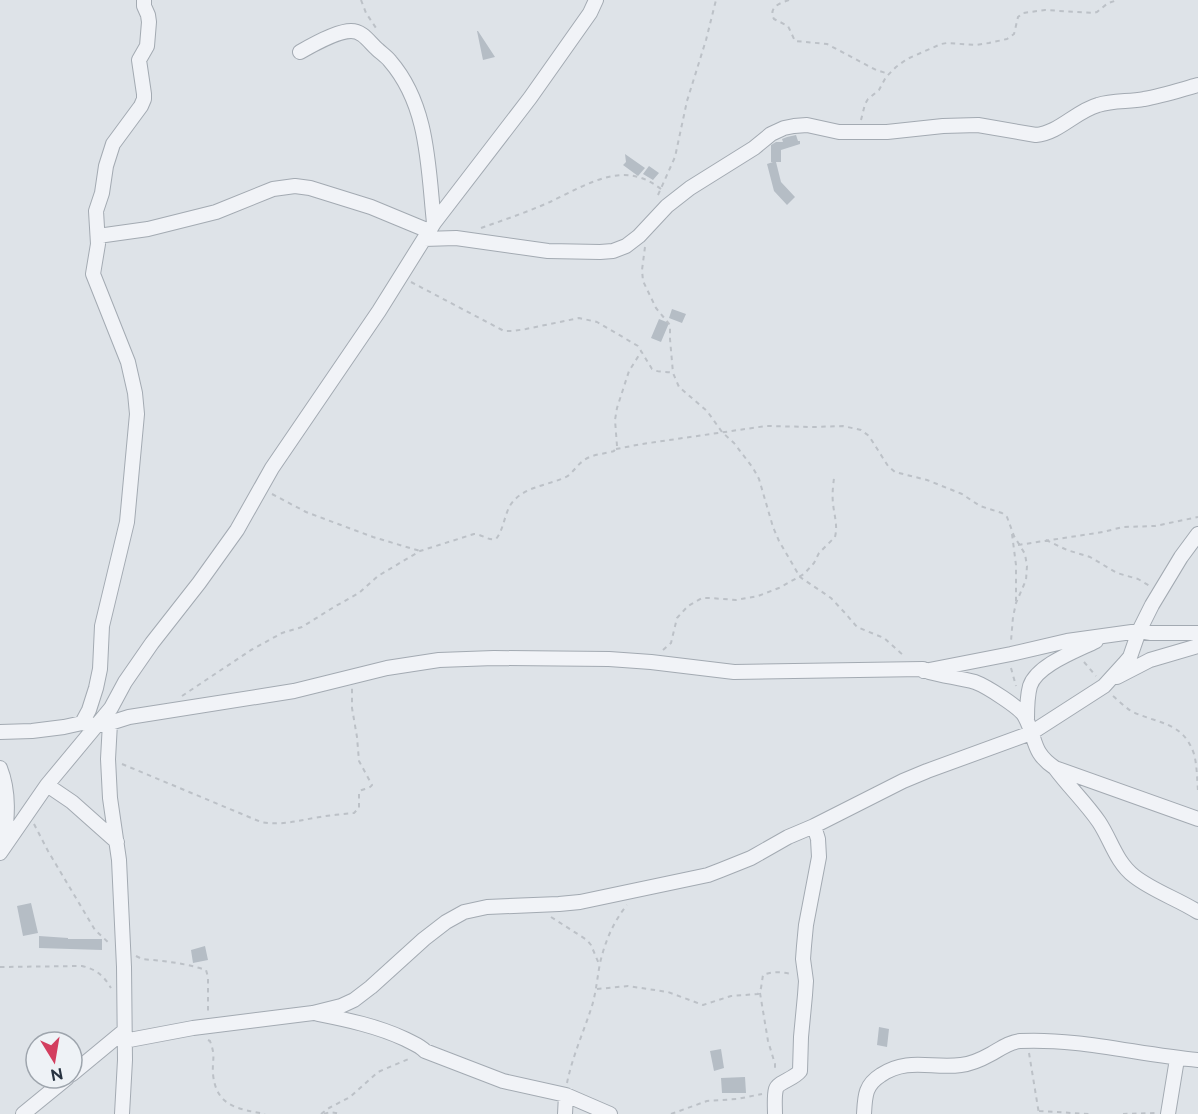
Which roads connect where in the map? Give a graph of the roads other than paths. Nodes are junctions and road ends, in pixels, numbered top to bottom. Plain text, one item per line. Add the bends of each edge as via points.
1 (144, 0) edge
2 (603, 0) edge
3 (593, 6) edge
4 (300, 52) dead end
5 (1198, 85) edge
6 (429, 231) junction
7 (98, 236) junction
8 (1198, 534) edge
9 (1139, 631) junction
10 (1198, 633) edge
11 (1105, 636) junction
12 (1198, 646) edge
13 (919, 670) junction
14 (1106, 684) junction
15 (1027, 719) junction
16 (82, 723) junction
17 (104, 724) junction
18 (0, 732) edge
19 (1031, 733) junction
20 (0, 768) edge
21 (1055, 768) junction
22 (47, 785) junction
23 (1198, 819) edge
24 (814, 826) junction
25 (117, 842) junction
26 (2, 850) edge
27 (1198, 912) edge
28 (313, 1013) junction
29 (124, 1036) junction
30 (1177, 1059) junction
31 (1198, 1060) edge
32 (84, 1065) edge
33 (52, 1090) edge
34 (566, 1095) junction
35 (1168, 1113) edge
36 (23, 1114) edge
37 (122, 1114) edge
38 (565, 1114) edge
39 (610, 1114) edge
40 (775, 1114) edge
41 (864, 1114) edge

1 - 7 street via 149,22 147,46 139,60 144,99 113,144 96,211
2 - 3 street
3 - 6 street via 530,98
4 - 6 street via 320,41 355,31 392,63 410,92 426,142
5 - 6 street via 1146,99 1098,105 1036,135 978,125 896,132 839,132 807,125 776,131 690,188 646,230 613,251 537,250
6 - 7 street via 371,207 295,186 273,189 216,212 148,229
6 - 17 street via 272,468 237,530 125,682
7 - 16 street via 93,274 128,362 137,414 127,522 102,626 96,688
8 - 9 street
9 - 10 street
9 - 11 street
9 - 14 street via 1130,657
11 - 13 street
11 - 15 street via 1038,673 1028,696
12 - 14 street via 1150,660
13 - 15 street via 977,683 1022,711
13 - 17 street via 734,672 597,659 439,660 387,668 294,691
14 - 19 street
15 - 19 street
16 - 17 street
16 - 18 street
17 - 22 street
17 - 25 street
19 - 21 street via 1045,762
19 - 24 street via 927,771
20 - 26 street via 7,813
21 - 23 street
21 - 27 street via 1100,824 1124,867 1143,883
22 - 25 street
22 - 26 street
24 - 28 street via 708,875 580,902 487,907 464,912 424,939 354,999
24 - 40 street via 819,857 804,946 800,1071 776,1092
25 - 29 street via 124,951
28 - 29 street
28 - 34 street via 387,1031 425,1051 503,1081
29 - 32 street
29 - 37 street
30 - 31 street
30 - 35 street
30 - 41 street via 1048,1041 1014,1042 966,1065 906,1064 886,1071 868,1088
33 - 36 street
34 - 38 street
34 - 39 street

